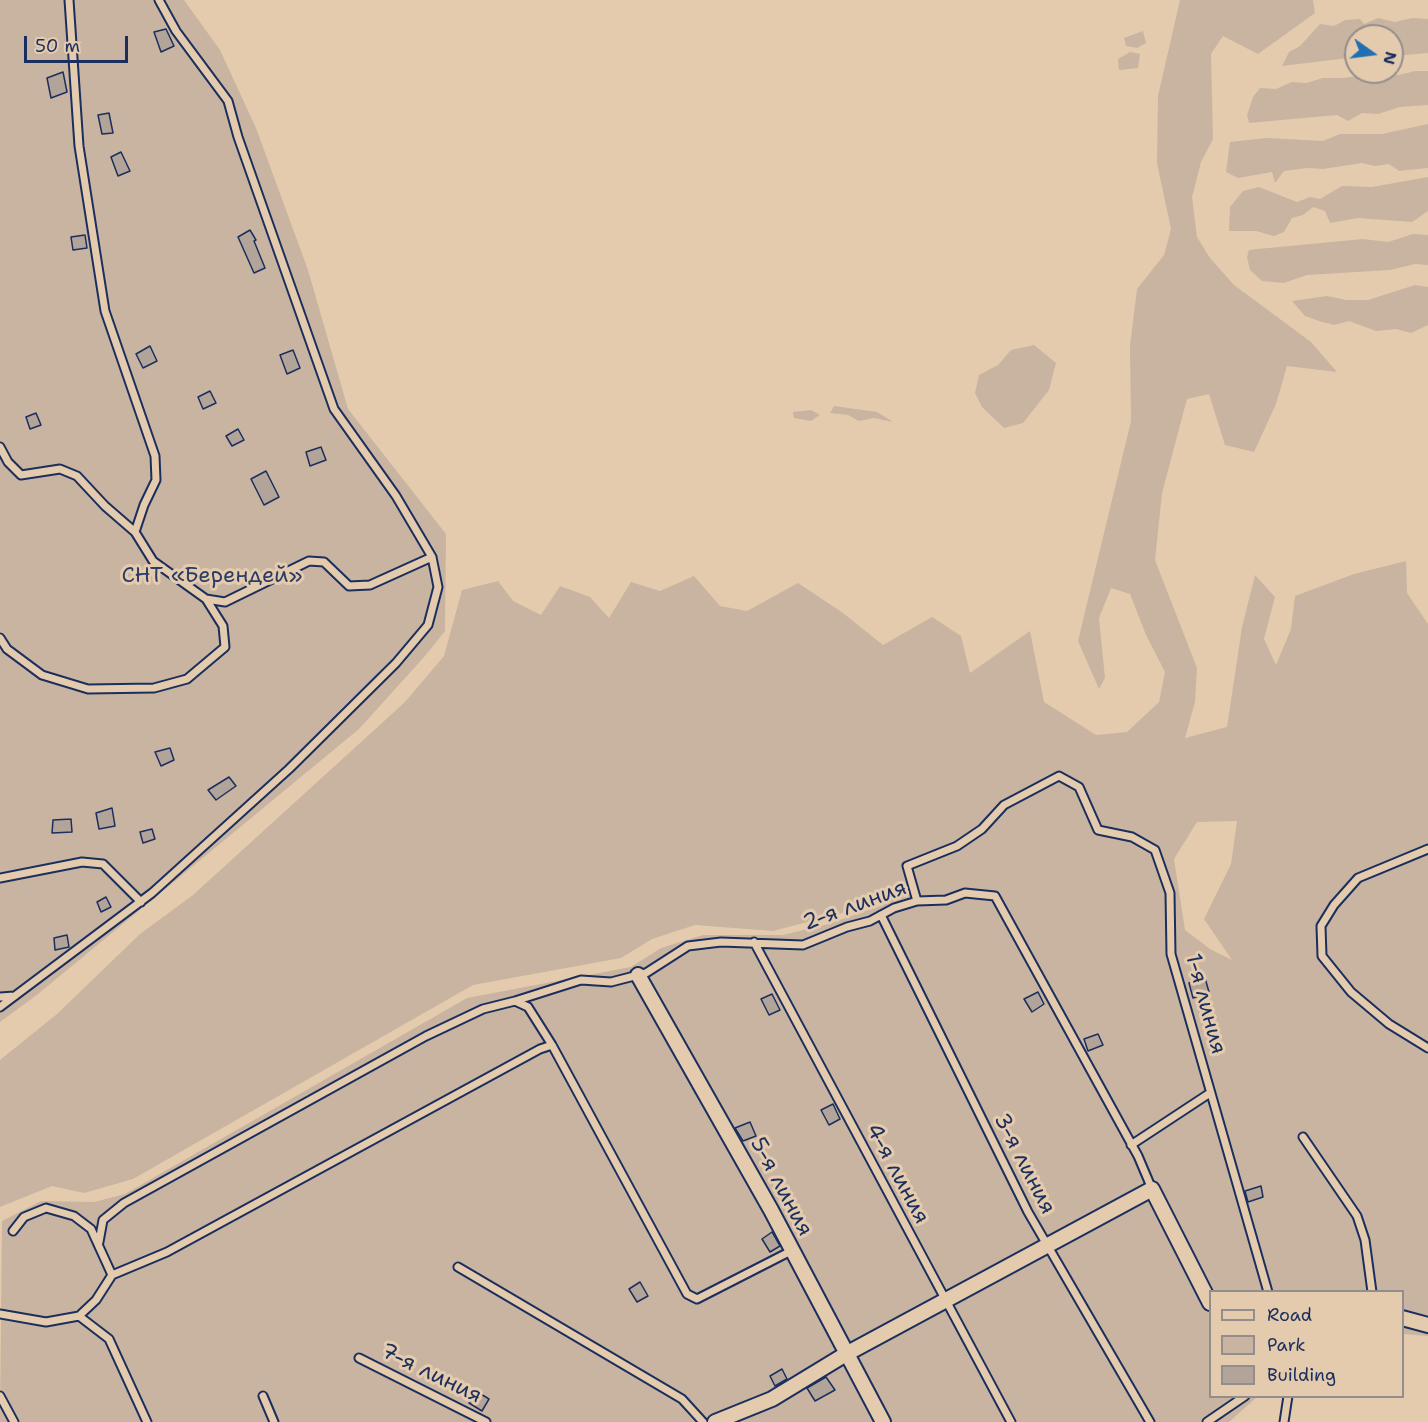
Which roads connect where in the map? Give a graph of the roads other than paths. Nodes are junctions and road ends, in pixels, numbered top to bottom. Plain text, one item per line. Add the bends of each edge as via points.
1 (69, 0) edge
2 (159, 0) edge
3 (0, 447) edge
4 (135, 532) junction
5 (432, 557) junction
6 (206, 599) junction
7 (0, 638) edge
8 (1428, 849) edge
9 (0, 878) edge
10 (917, 901) junction
11 (141, 902) junction
12 (880, 915) junction
13 (754, 942) junction
14 (638, 975) junction
15 (0, 996) edge
16 (14, 996) junction
17 (515, 1001) junction
18 (0, 1007) edge
19 (552, 1045) junction
20 (1428, 1048) edge
21 (1210, 1094) junction
22 (1304, 1137) dead end
23 (1131, 1144) junction
24 (1152, 1189) junction
25 (12, 1231) dead end
26 (99, 1242) junction
27 (1047, 1246) junction
28 (791, 1251) junction
29 (458, 1267) dead end
30 (112, 1275) junction
31 (1267, 1290) edge
32 (1372, 1290) edge
33 (946, 1301) junction
34 (1209, 1301) edge
35 (0, 1314) edge
36 (79, 1316) junction
37 (1404, 1319) edge
38 (1428, 1325) edge
39 (846, 1354) junction
40 (359, 1358) dead end
41 (0, 1396) edge
42 (263, 1396) dead end
43 (1242, 1398) edge
44 (1288, 1398) edge
45 (14, 1422) edge
46 (147, 1422) edge
47 (274, 1422) edge
48 (486, 1422) edge
49 (703, 1422) edge
50 (716, 1422) edge
51 (883, 1422) edge
52 (1011, 1422) edge
53 (1150, 1422) edge
54 (1207, 1422) edge
55 (1284, 1422) edge

1 - 4 lane via 79,146 105,311 155,456 156,480
2 - 5 lane via 176,31 228,101 334,409 396,496
3 - 4 lane via 21,475 60,469 77,476
4 - 6 lane via 153,561
5 - 6 lane via 370,585 349,586 324,561 309,561 225,602
5 - 11 lane via 438,587 428,625 396,663 288,769
6 - 7 lane via 223,626 225,646 187,679 154,688 87,689 42,675 7,649
8 - 20 lane via 1358,878 1321,926 1322,956 1350,992 1389,1024
9 - 11 lane via 82,862 104,864
10 - 12 lane, 2-я линия
10 - 21 lane, 1-я линия via 907,866 957,846 982,829 1004,805 1059,776 1079,787 1098,830 1132,837 1155,850 1170,893 1171,954
10 - 23 lane, 2-я линия via 945,900 965,893 995,896
11 - 16 lane
12 - 13 lane, 2-я линия via 803,945
12 - 27 lane, 3-я линия
13 - 14 lane, 2-я линия via 688,946
13 - 33 lane, 4-я линия
14 - 17 lane, 2-я линия via 610,982 581,980
14 - 28 street, 5-я линия
15 - 16 lane
16 - 18 lane
17 - 19 lane via 528,1007
17 - 26 lane, 2-я линия via 483,1009 426,1036 124,1203 103,1220
19 - 28 lane via 687,1294 697,1299
19 - 30 lane via 540,1048 167,1252
21 - 23 lane
21 - 31 lane, 1-я линия
22 - 32 lane via 1357,1216 1365,1240
23 - 24 lane, 2-я линия
24 - 27 street
24 - 34 street
25 - 26 lane via 24,1217 46,1208 74,1216 91,1229
26 - 30 lane
27 - 33 street
27 - 53 lane, 3-я линия
28 - 39 street, 5-я линия
29 - 49 lane via 682,1399
30 - 36 lane via 96,1300
33 - 39 street
33 - 52 lane, 4-я линия
35 - 36 lane via 46,1322
36 - 46 lane via 109,1340
37 - 38 street
39 - 50 street via 772,1399
39 - 51 street, 5-я линия
40 - 48 lane, 7-я линия
41 - 45 lane
42 - 47 lane
43 - 54 lane
44 - 55 lane

